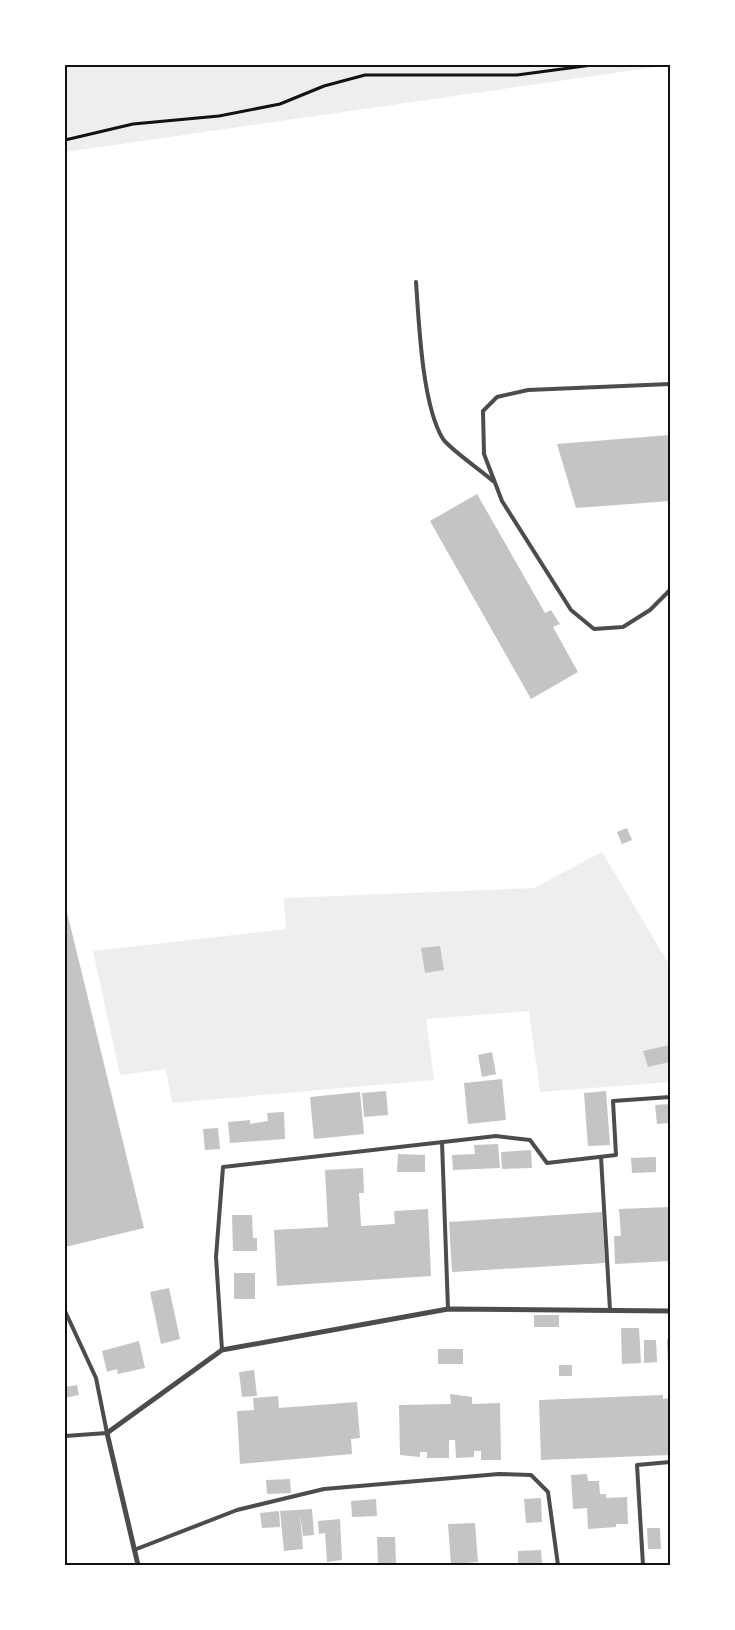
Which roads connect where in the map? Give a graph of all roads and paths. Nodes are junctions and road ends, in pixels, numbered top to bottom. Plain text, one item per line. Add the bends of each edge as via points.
1 (592, 65) edge
2 (65, 140) edge
3 (416, 282) dead end
4 (670, 384) edge
5 (495, 482) junction
6 (670, 590) edge
7 (670, 1097) edge
8 (442, 1142) junction
9 (601, 1158) junction
10 (448, 1309) junction
11 (610, 1310) junction
12 (670, 1310) edge
13 (65, 1311) edge
14 (222, 1350) junction
15 (107, 1433) junction
16 (65, 1436) edge
17 (670, 1462) edge
18 (133, 1550) junction
19 (138, 1565) edge
20 (558, 1565) edge
21 (644, 1565) edge

1 - 2 path via 517,75 365,76 324,86 280,104 219,116 133,124
3 - 5 lane via 421,351 432,412 444,440
4 - 5 lane via 528,390 497,397 483,411 484,454
5 - 6 lane via 502,501 572,610 594,629 623,627 650,610
7 - 9 lane via 613,1101 616,1155
8 - 9 lane via 496,1136 530,1140 547,1163
8 - 10 lane
8 - 14 lane via 224,1167 216,1257
9 - 11 lane
10 - 11 street
10 - 14 street
11 - 12 street
13 - 15 lane via 96,1378
14 - 15 street
15 - 16 lane
15 - 18 street
17 - 21 lane via 637,1465
18 - 19 street
18 - 20 lane via 237,1510 324,1489 499,1474 531,1475 548,1492

